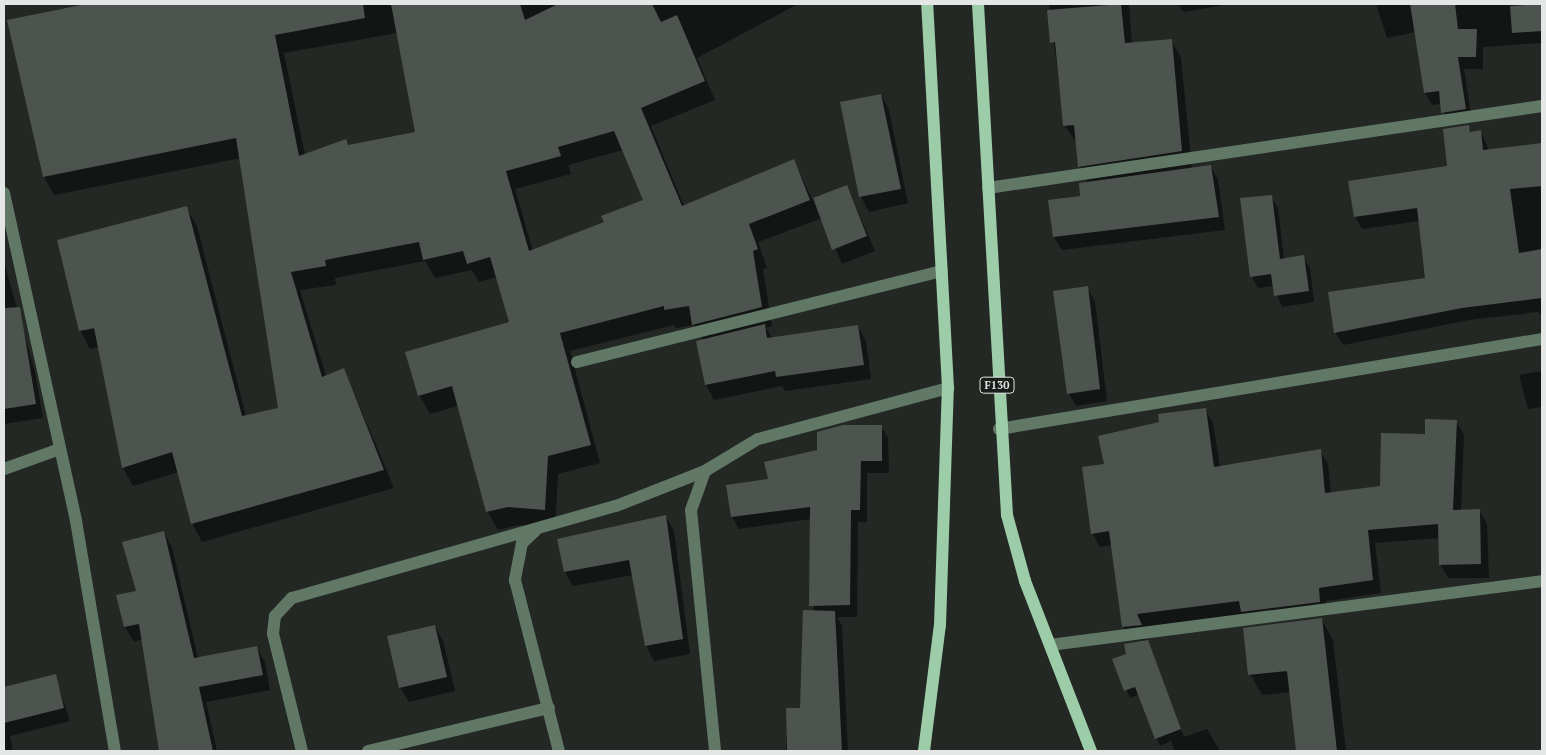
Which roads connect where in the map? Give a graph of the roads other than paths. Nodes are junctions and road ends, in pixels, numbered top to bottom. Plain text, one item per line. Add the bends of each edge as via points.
1 (927, 4) edge
2 (978, 4) edge
3 (1542, 106) edge
4 (988, 188) junction
5 (4, 193) edge
6 (942, 271) junction
7 (1542, 339) edge
8 (577, 362) dead end
9 (948, 388) junction
10 (1000, 429) junction
11 (60, 449) junction
12 (4, 469) edge
13 (705, 471) junction
14 (536, 529) junction
15 (1542, 581) edge
16 (1050, 645) junction
17 (549, 708) junction
18 (115, 751) edge
19 (302, 751) edge
20 (368, 751) edge
21 (559, 751) edge
22 (715, 751) edge
23 (924, 751) edge
24 (1091, 751) edge

1 - 6 main road
2 - 4 main road, F130
3 - 4 street
4 - 10 main road, F130
5 - 11 street
6 - 8 street
6 - 9 main road
7 - 10 street
9 - 13 street via 758,439
9 - 23 main road via 940,625
10 - 16 main road, F130 via 1007,515
11 - 12 street
11 - 18 street
13 - 14 street via 616,506
13 - 22 street via 691,510
14 - 17 street via 522,542 515,580
14 - 19 street via 292,598 283,606 276,616 273,634
15 - 16 street
16 - 24 main road, F130
17 - 20 street
17 - 21 street

